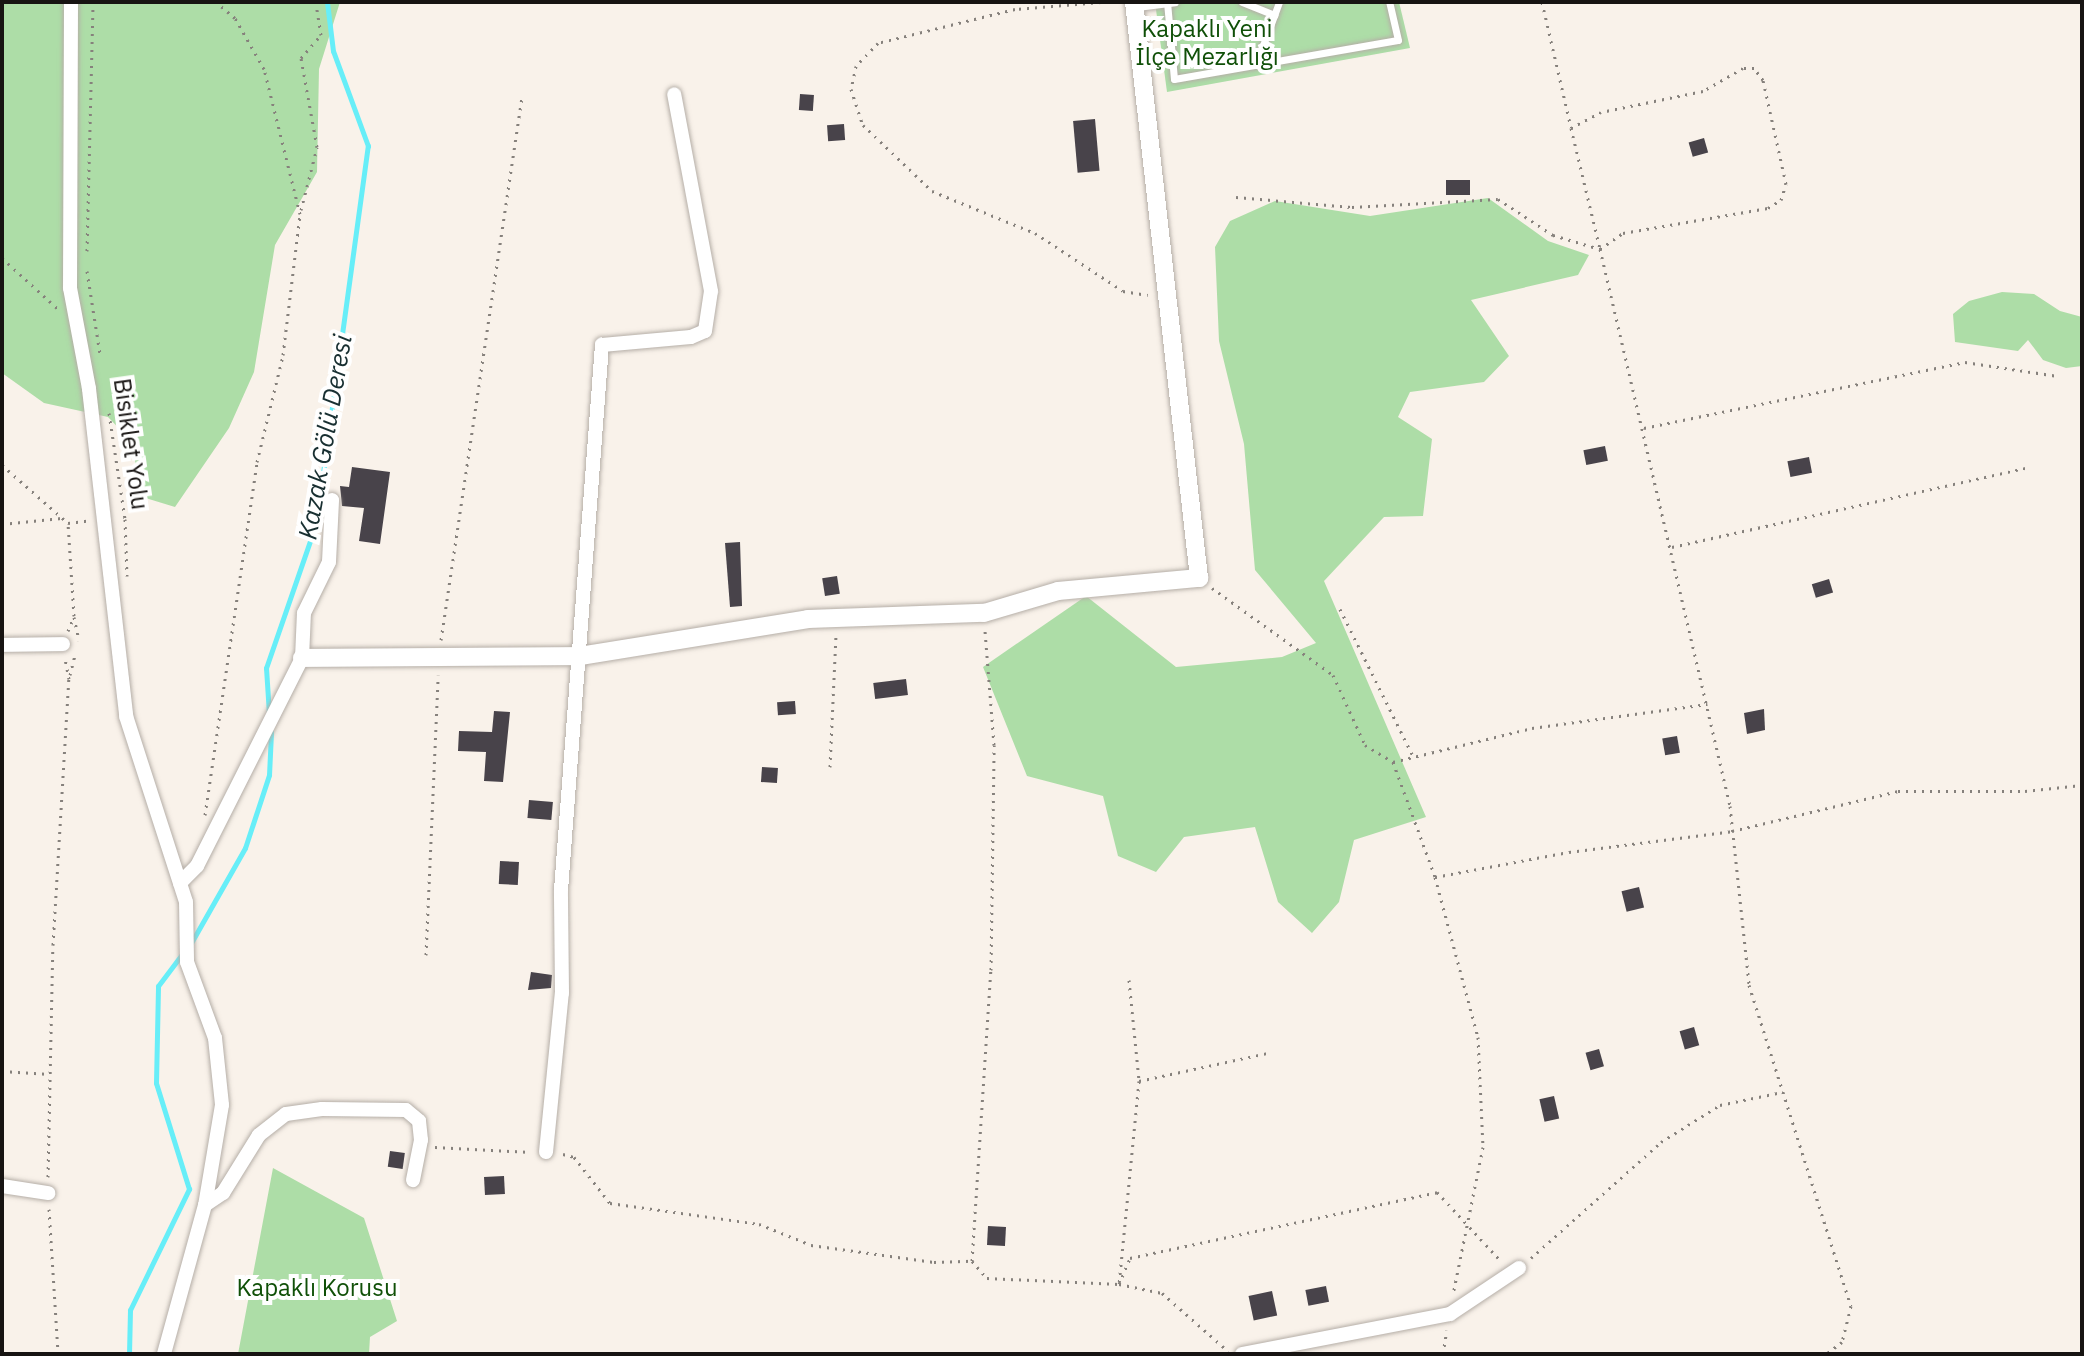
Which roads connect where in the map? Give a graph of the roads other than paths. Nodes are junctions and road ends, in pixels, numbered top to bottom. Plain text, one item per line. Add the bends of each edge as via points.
1 (71, 2) edge
2 (1242, 2) edge
3 (1279, 2) edge
4 (1389, 2) edge
5 (1169, 3) edge
6 (1134, 5) edge
7 (1274, 15) junction
8 (1256, 64) junction
9 (674, 94) dead end
10 (332, 500) dead end
11 (63, 644) road end
12 (2, 645) edge
13 (580, 656) junction
14 (302, 658) junction
15 (180, 883) junction
16 (546, 1152) road end
17 (413, 1180) dead end
18 (2, 1186) edge
19 (48, 1193) road end
20 (205, 1205) junction
21 (1519, 1268) road end
22 (164, 1354) edge
23 (1242, 1354) edge

1 - 15 street via 70,288 126,716
2 - 7 lane
3 - 7 lane
4 - 8 lane via 1398,40
5 - 6 lane
5 - 8 lane via 1174,79
6 - 13 street via 1199,578 1058,591 984,613 835,616
7 - 8 lane
9 - 13 street via 711,291 705,331 602,345
10 - 14 street via 329,562 304,613
11 - 12 street
13 - 14 street
13 - 16 street via 561,890 562,993
14 - 15 street via 197,866
15 - 20 street via 186,902 187,962 215,1038 222,1105
17 - 20 street via 421,1140 419,1121 406,1110 322,1109 286,1114 259,1135 223,1193
18 - 19 street
20 - 22 street
21 - 23 street via 1450,1314

